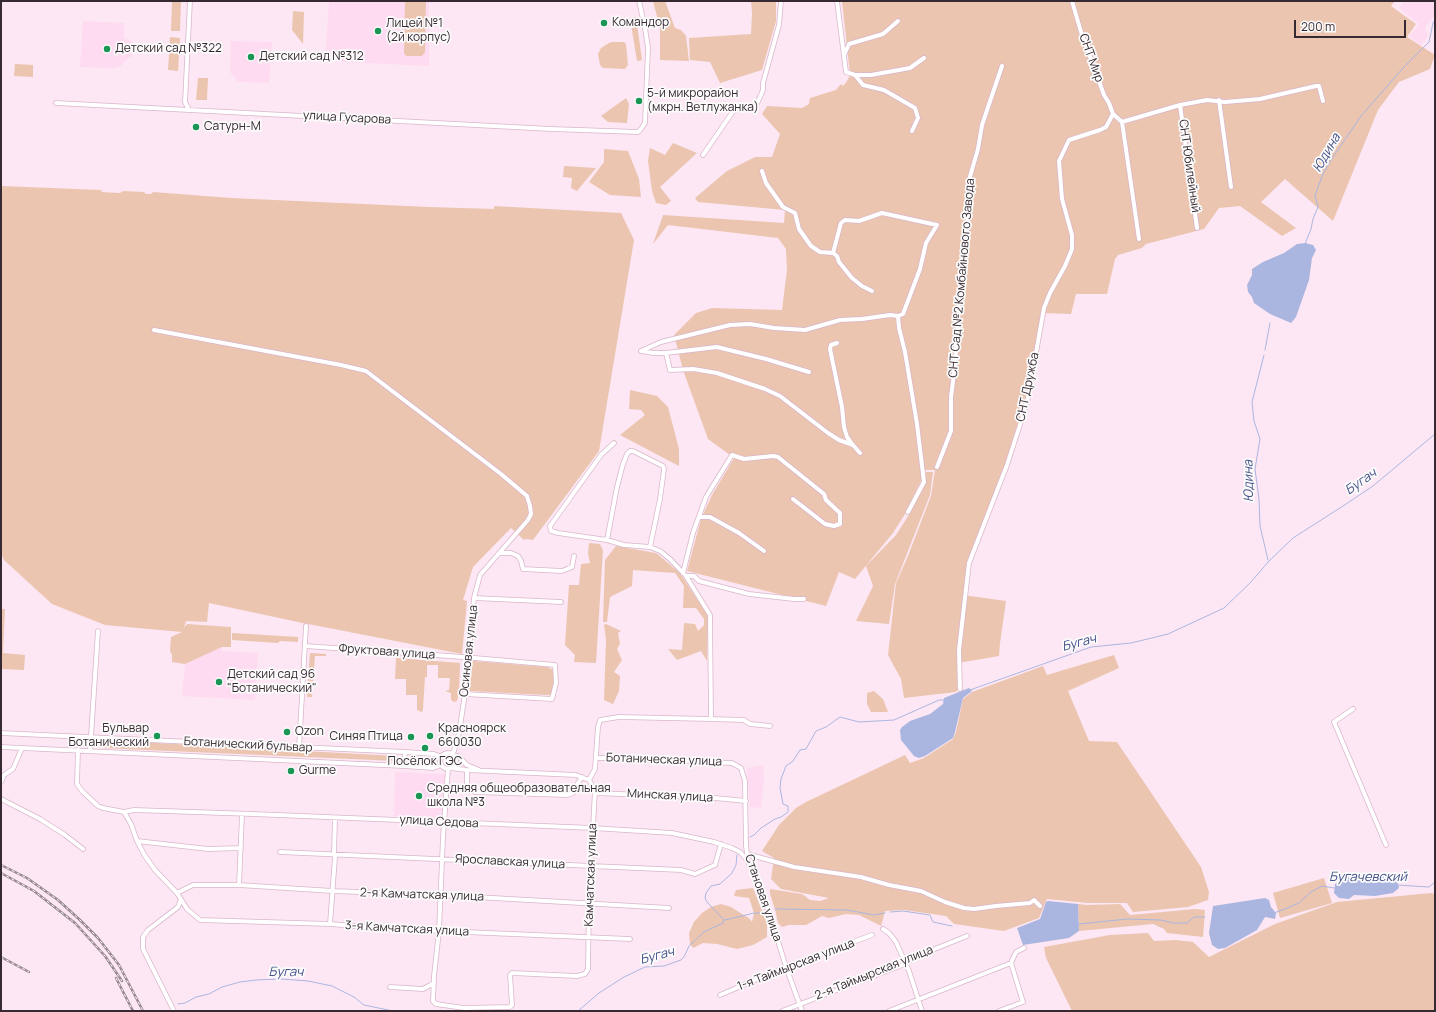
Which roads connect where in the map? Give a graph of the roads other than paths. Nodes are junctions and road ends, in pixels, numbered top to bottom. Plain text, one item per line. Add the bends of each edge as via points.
1 (190, 1) edge
2 (639, 1) edge
3 (781, 1) edge
4 (837, 1) edge
5 (1072, 1) edge
6 (898, 21) dead end
7 (844, 55) junction
8 (924, 58) dead end
9 (1002, 66) dead end
10 (855, 75) junction
11 (1219, 100) junction
12 (1323, 101) dead end
13 (56, 103) dead end
14 (1180, 105) junction
15 (189, 110) junction
16 (1113, 114) junction
17 (1122, 122) junction
18 (912, 131) dead end
19 (703, 155) dead end
20 (762, 172) dead end
21 (1231, 187) dead end
22 (1197, 228) dead end
23 (1139, 239) dead end
24 (833, 253) junction
25 (872, 291) dead end
26 (898, 316) junction
27 (154, 330) dead end
28 (837, 343) dead end
29 (666, 353) junction
30 (809, 372) dead end
31 (614, 443) dead end
32 (853, 445) junction
33 (860, 452) dead end
34 (937, 467) dead end
35 (793, 499) dead end
36 (908, 512) dead end
37 (698, 517) junction
38 (607, 540) junction
39 (650, 547) junction
40 (764, 551) dead end
41 (498, 553) junction
42 (574, 556) dead end
43 (685, 574) junction
44 (474, 598) junction
45 (804, 599) dead end
46 (562, 602) dead end
47 (306, 626) dead end
48 (98, 631) dead end
49 (306, 646) junction
50 (468, 658) junction
51 (960, 689) dead end
52 (465, 694) junction
53 (1353, 709) dead end
54 (711, 719) junction
55 (770, 726) dead end
56 (1, 733) edge
57 (91, 737) junction
58 (1, 747) edge
59 (22, 748) junction
60 (299, 748) junction
61 (78, 750) junction
62 (90, 751) junction
63 (405, 752) junction
64 (451, 755) junction
65 (442, 757) junction
66 (596, 758) junction
67 (732, 763) joint
68 (441, 765) junction
69 (404, 766) junction
70 (450, 769) junction
71 (467, 770) junction
72 (483, 771) junction
73 (582, 777) junction
74 (589, 780) junction
75 (1, 782) edge
76 (595, 793) junction
77 (1, 799) edge
78 (746, 801) junction
79 (124, 812) junction
80 (242, 815) junction
81 (335, 818) junction
82 (444, 823) junction
83 (593, 828) junction
84 (137, 841) junction
85 (721, 844) junction
86 (1386, 845) dead end
87 (746, 846) junction
88 (241, 848) junction
89 (83, 849) dead end
90 (280, 852) dead end
91 (740, 852) junction
92 (334, 854) junction
93 (747, 854) junction
94 (442, 858) junction
95 (748, 861) junction
96 (591, 866) junction
97 (239, 885) junction
98 (333, 891) junction
99 (177, 893) junction
100 (440, 895) junction
101 (181, 900) junction
102 (589, 903) junction
103 (1040, 906) dead end
104 (669, 908) dead end
105 (330, 924) junction
106 (884, 929) dead end
107 (439, 931) junction
108 (872, 935) dead end
109 (967, 936) dead end
110 (588, 938) junction
111 (630, 939) dead end
112 (1024, 948) dead end
113 (1011, 963) junction
114 (905, 964) junction
115 (786, 967) junction
116 (434, 983) junction
117 (390, 987) dead end
118 (720, 995) dead end
119 (918, 1000) junction
120 (799, 1004) junction
121 (174, 1011) edge
122 (782, 1011) edge
123 (802, 1011) edge
124 (889, 1011) edge
125 (922, 1011) edge
126 (998, 1011) edge

1 - 15 street via 185,102
2 - 15 street, улица Гусарова via 648,48 645,122 638,132
3 - 19 street via 779,25 763,90 756,106 734,110
4 - 7 street
5 - 16 street, СНТ Мир via 1081,32
6 - 7 street via 882,34 849,44
7 - 10 street via 846,72
8 - 10 street via 910,68 871,75
9 - 34 street, СНТ Сад №2 Комбайнового Завода via 982,125 970,180 951,397 951,431
10 - 18 street via 863,84 884,90 915,108 918,118
11 - 12 street, СНТ Юбилейный via 1225,102 1260,99 1319,86
11 - 14 street, СНТ Юбилейный
11 - 21 street
13 - 15 street, улица Гусарова
14 - 17 street, СНТ Юбилейный
14 - 22 street, СНТ Юбилейный
16 - 17 street
16 - 51 street, СНТ Дружба via 1106,127 1069,140 1059,161 1062,199 1072,235 1072,249 1044,308 1027,403 1007,465 969,563 958,650
17 - 23 street
20 - 24 street via 766,183 783,207 796,214 799,229 810,246 820,252
24 - 25 street via 852,278
24 - 26 street via 841,223 845,220 859,221 882,213 937,225 926,243 920,269 903,314
26 - 29 street via 840,320 805,330 750,324 730,325 661,342 641,351
26 - 36 street via 917,424 924,482
27 - 41 street, Осиновая улица via 366,371 526,496 531,514
28 - 32 street via 830,344 830,349 844,427
29 - 30 street via 717,347
29 - 32 street via 670,370 693,369 717,373 765,389 786,400 839,440
31 - 38 street via 601,455 550,526 551,531 558,534
32 - 33 street
35 - 37 street via 825,524 840,524 840,513 826,500 824,494 778,457 744,459 732,455 706,497
37 - 40 street via 710,517
37 - 43 street
38 - 39 street via 624,545
38 - 39 street via 623,464 630,451 633,451 663,466 664,469
39 - 43 street via 660,551
41 - 42 street via 518,556 523,569 562,571 572,567
41 - 44 street, Осиновая улица via 480,575
43 - 45 street via 694,576 698,581 749,594
43 - 54 street via 710,616
44 - 46 street
44 - 50 street, Осиновая улица
47 - 49 street
48 - 57 street
49 - 50 street, Фруктовая улица
49 - 60 street
50 - 52 street, Осиновая улица
50 - 52 street, Фруктовая улица via 555,665 556,683 552,699
52 - 64 street, Осиновая улица via 459,733
53 - 86 street via 1334,722
54 - 55 street via 744,720 750,724
54 - 66 street via 619,717 600,720
56 - 57 street, Ботанический бульвар
57 - 60 street, Ботанический бульвар
57 - 62 street
58 - 59 street, Ботанический бульвар
59 - 61 street, Ботанический бульвар
59 - 75 street via 13,769 4,775
60 - 63 street, Ботанический бульвар
61 - 62 street, Ботанический бульвар
61 - 79 street, улица Седова via 77,784 82,791 98,806
62 - 69 street, Ботанический бульвар
63 - 65 street, Ботанический бульвар
63 - 69 street
64 - 65 street via 446,754
64 - 70 street via 455,762
64 - 72 street via 458,756 467,765
65 - 68 street
66 - 67 street, Ботаническая улица
66 - 74 street via 595,769
67 - 78 street, Становая улица via 743,771
68 - 69 street, Ботанический бульвар via 433,768
68 - 70 street
70 - 71 street
70 - 82 street
71 - 72 street
71 - 73 street via 467,786 475,792 567,795 573,793
72 - 73 street
73 - 74 street
74 - 76 street, Камчатская улица
76 - 78 street, Минская улица
76 - 83 street, Камчатская улица
77 - 89 street via 46,823
78 - 87 street, Становая улица
79 - 80 street, улица Седова via 134,810
79 - 84 street via 132,824
80 - 81 street, улица Седова
80 - 88 street
81 - 82 street, улица Седова
81 - 92 street
82 - 83 street, улица Седова
82 - 94 street
83 - 85 street, улица Седова via 672,833
83 - 96 street, Камчатская улица
84 - 88 street via 208,849
84 - 99 street via 155,870
85 - 91 street, улица Седова
85 - 96 street, Ярославская улица via 715,865 695,874 681,870
87 - 91 street via 745,850
87 - 93 street, Становая улица
88 - 97 street
90 - 92 street, Ярославская улица
91 - 95 street, улица Седова
92 - 94 street, Ярославская улица
92 - 98 street
93 - 95 street, Становая улица
93 - 103 street via 794,868 861,877 921,891 964,908 1030,903 1034,900
94 - 96 street, Ярославская улица
94 - 100 street
95 - 115 street, Становая улица via 770,915
96 - 102 street, Камчатская улица
97 - 98 street, 2-я Камчатская улица
97 - 99 street, 2-я Камчатская улица via 193,885
98 - 100 street, 2-я Камчатская улица
98 - 105 street
99 - 101 street
100 - 102 street, 2-я Камчатская улица
100 - 107 street
101 - 105 street, 3-я Камчатская улица via 200,920
101 - 121 street via 178,907 148,930 143,937 143,949
102 - 104 street, 2-я Камчатская улица
102 - 110 street, Камчатская улица
105 - 107 street, 3-я Камчатская улица
106 - 114 street via 896,942
107 - 110 street, 3-я Камчатская улица
107 - 116 street
108 - 115 street, 1-я Таймырская улица
109 - 114 street, 2-я Таймырская улица
110 - 111 street, 3-я Камчатская улица
110 - 116 street, Камчатская улица via 588,969 582,975 512,973 510,1007 464,1008 436,1004 433,1002
112 - 113 street via 1016,952
113 - 119 street
113 - 126 street via 1023,1002
114 - 119 street
114 - 120 street, 2-я Таймырская улица
115 - 118 street, 1-я Таймырская улица
115 - 120 street, Становая улица
116 - 117 street via 423,989
119 - 124 street
119 - 125 street
120 - 122 street, 2-я Таймырская улица
120 - 123 street, Становая улица

